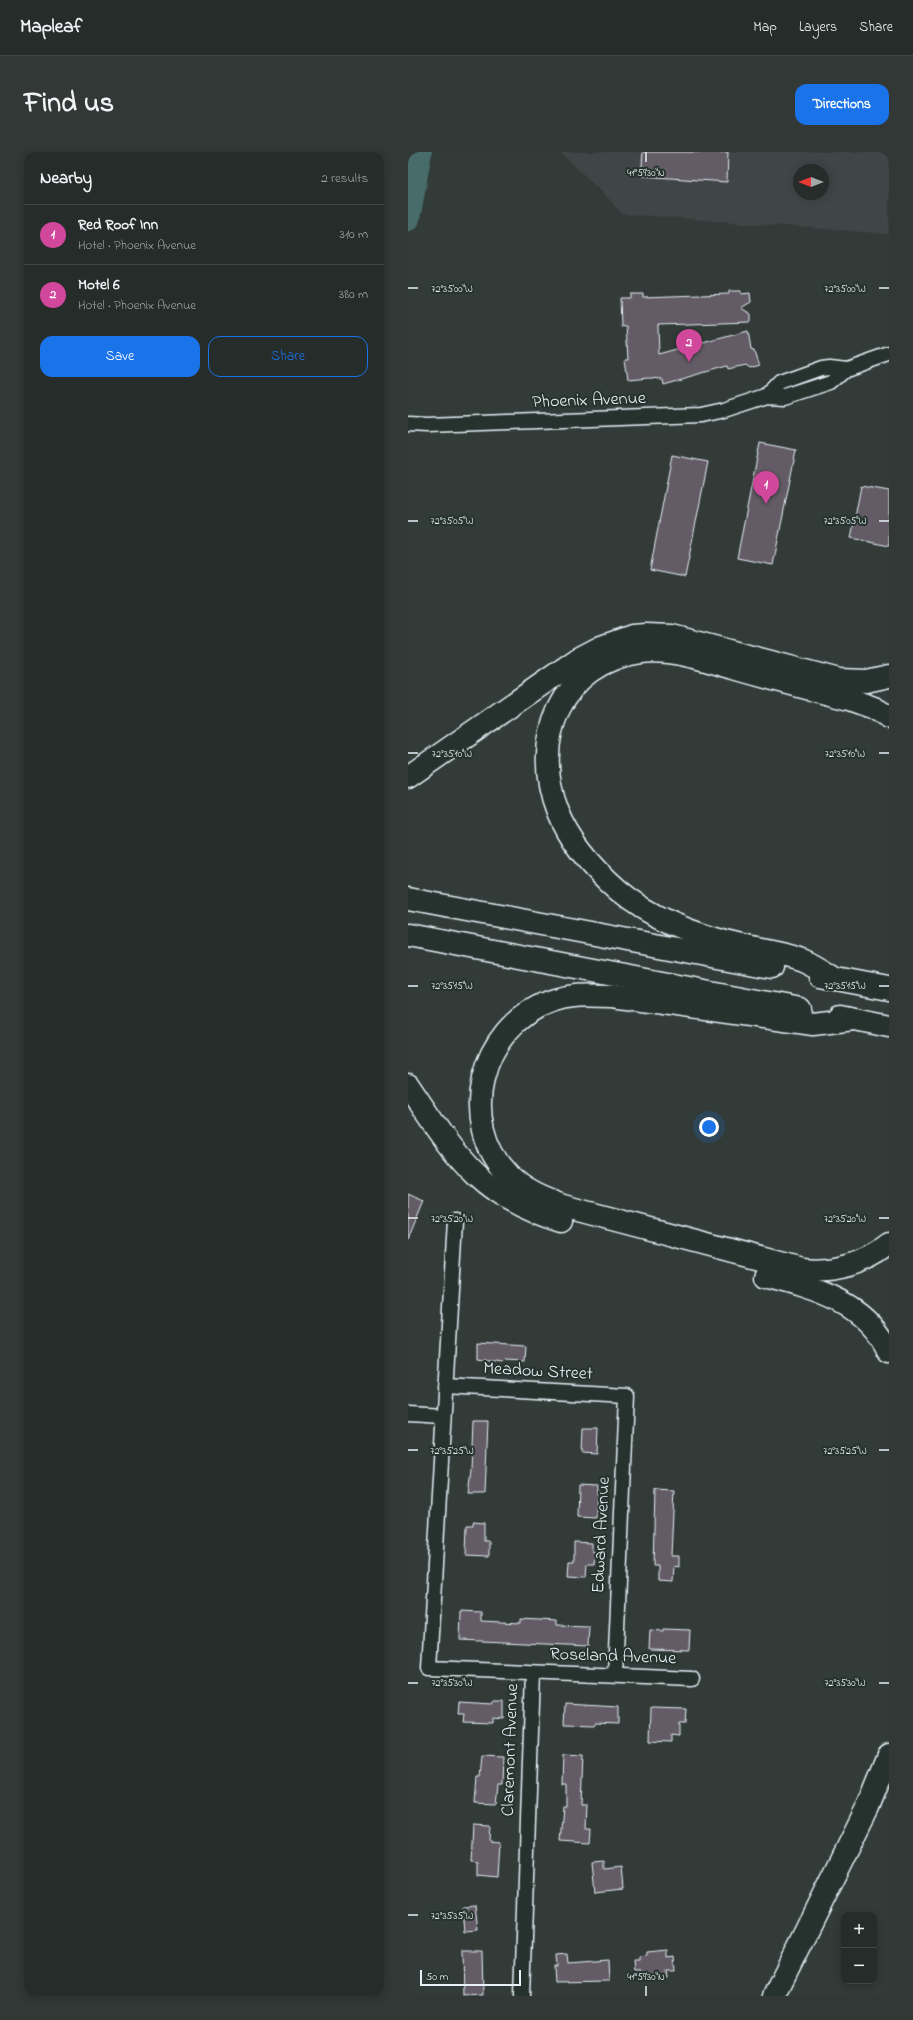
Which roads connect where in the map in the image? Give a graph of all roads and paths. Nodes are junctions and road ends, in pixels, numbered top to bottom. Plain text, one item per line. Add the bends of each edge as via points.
1 (889, 354) edge
2 (408, 424) edge
3 (889, 676) edge
4 (889, 717) edge
5 (408, 777) edge
6 (408, 899) edge
7 (408, 935) edge
8 (835, 979) junction
9 (889, 989) edge
10 (854, 1019) junction
11 (889, 1026) edge
12 (408, 1086) edge
13 (455, 1221) dead end
14 (889, 1244) edge
15 (889, 1352) edge
16 (446, 1386) junction
17 (627, 1396) joint
18 (408, 1414) edge
19 (443, 1416) junction
20 (533, 1673) junction
21 (615, 1675) junction
22 (692, 1679) dead end
23 (889, 1755) edge
24 (522, 1996) edge
25 (774, 1996) edge

1 - 2 street, Phoenix Avenue via 846,369 831,382 782,398 767,396 712,413 687,417
3 - 5 main road via 866,681 839,680 672,636 632,636 610,642 578,659
4 - 8 main road via 874,708 849,699 688,656 652,651 622,656 604,663 587,674 576,683 562,703 551,729 548,750 549,772 558,812 586,856 618,890 649,912 677,925 728,942 799,959
6 - 8 main road
7 - 10 main road
8 - 9 main road
10 - 11 main road
10 - 14 main road via 813,1024 612,996 582,995 556,999 541,1005 509,1027 495,1046 482,1081 481,1119 492,1153 507,1175 534,1195 563,1206 802,1269 819,1270 844,1266 866,1258
12 - 15 main road via 456,1154 480,1179 504,1198 560,1221 783,1280 829,1295 847,1304 862,1316 876,1331
13 - 16 street, Claremont Avenue
16 - 17 street, Meadow Street
16 - 19 street, Claremont Avenue
17 - 21 street, Edward Avenue
18 - 19 street
19 - 20 street, Claremont Avenue via 429,1668
20 - 21 street, Roseland Avenue
20 - 24 street, Claremont Avenue
21 - 22 street, Roseland Avenue
23 - 25 main road via 868,1807

